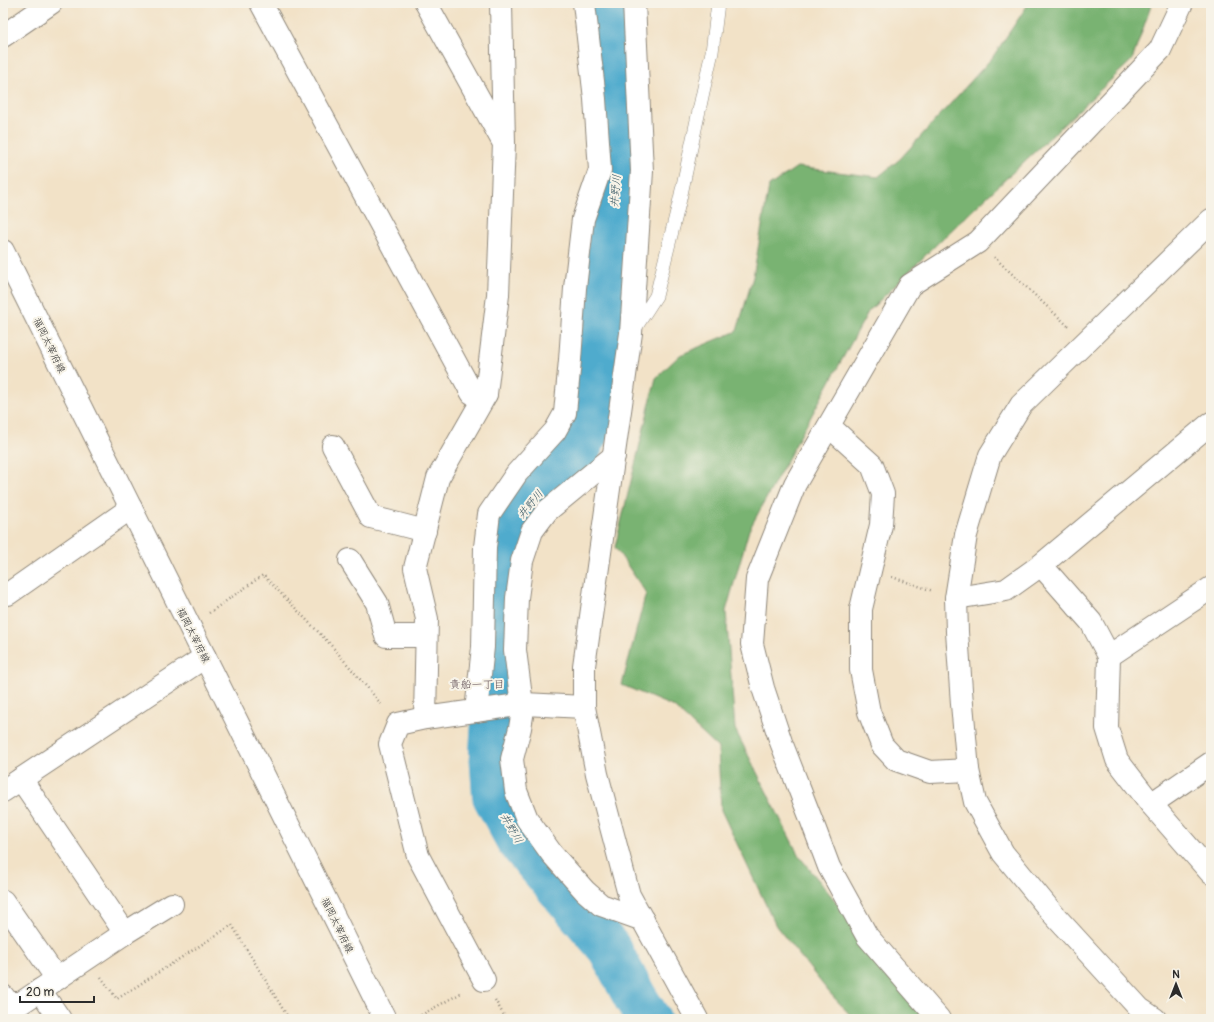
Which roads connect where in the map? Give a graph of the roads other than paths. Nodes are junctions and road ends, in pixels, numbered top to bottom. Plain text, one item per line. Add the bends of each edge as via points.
1 (51, 3) edge
2 (261, 3) edge
3 (426, 3) edge
4 (501, 3) edge
5 (584, 3) edge
6 (634, 3) edge
7 (718, 3) edge
8 (1182, 3) edge
9 (25, 10) edge
10 (3, 36) edge
11 (504, 143) junction
12 (1211, 220) edge
13 (4, 254) edge
14 (631, 333) junction
15 (486, 394) junction
16 (1211, 423) edge
17 (829, 426) junction
18 (333, 446) dead end
19 (614, 456) junction
20 (131, 508) junction
21 (424, 530) junction
22 (350, 560) dead end
23 (1042, 565) junction
24 (1211, 588) edge
25 (8, 594) dead end
26 (956, 598) junction
27 (426, 636) junction
28 (1109, 656) junction
29 (205, 657) junction
30 (524, 704) junction
31 (584, 707) junction
32 (476, 710) junction
33 (425, 718) junction
34 (1211, 763) edge
35 (968, 770) junction
36 (21, 779) junction
37 (3, 791) edge
38 (1151, 804) junction
39 (1211, 873) edge
40 (3, 901) edge
41 (172, 904) dead end
42 (642, 920) junction
43 (125, 933) junction
44 (484, 980) road end
45 (49, 985) junction
46 (5, 1001) edge
47 (1143, 1016) edge
48 (60, 1019) edge
49 (385, 1019) edge
50 (697, 1019) edge
51 (939, 1019) edge

1 - 9 street
2 - 15 street via 472,393
3 - 11 street
4 - 11 street
5 - 32 street via 596,100 600,170 583,219 565,413 555,431 517,473 489,514
6 - 14 street via 642,171
7 - 14 lane via 712,52 656,296
8 - 17 street via 1160,50 978,242 910,285
9 - 10 street
11 - 15 street via 498,295
12 - 26 street via 1020,405 990,455 966,535
13 - 20 street, 福岡太宰府線
14 - 19 street
15 - 21 street via 438,478
16 - 23 street
17 - 35 street via 872,465 883,494 882,525 861,609 860,670 869,712 882,745 896,760 930,772
17 - 51 street via 795,484 757,579 752,644 781,742 829,867 867,936
18 - 21 street via 371,517
19 - 30 street via 547,511 532,531 522,561 516,598 515,650
19 - 31 street via 584,666
20 - 25 street
20 - 29 street, 福岡太宰府線
21 - 27 street via 415,568 427,619
22 - 27 street via 378,603 386,636
23 - 26 street via 1006,590
23 - 28 street via 1091,622
24 - 28 street
26 - 35 street
27 - 33 street
28 - 38 street via 1107,728 1117,760
29 - 36 street
29 - 49 street, 福岡太宰府線
30 - 31 street
30 - 32 street
30 - 42 street via 512,759 516,791 527,819 552,854 585,891 601,904
31 - 42 street via 597,774 629,895
32 - 33 street
33 - 44 street via 398,724 390,744 418,856
34 - 38 street
35 - 47 street via 974,802 1003,853
36 - 37 street
36 - 43 street
38 - 39 street
40 - 45 street
41 - 43 street
42 - 50 street
43 - 45 street
45 - 46 street via 21,1002
45 - 48 street

